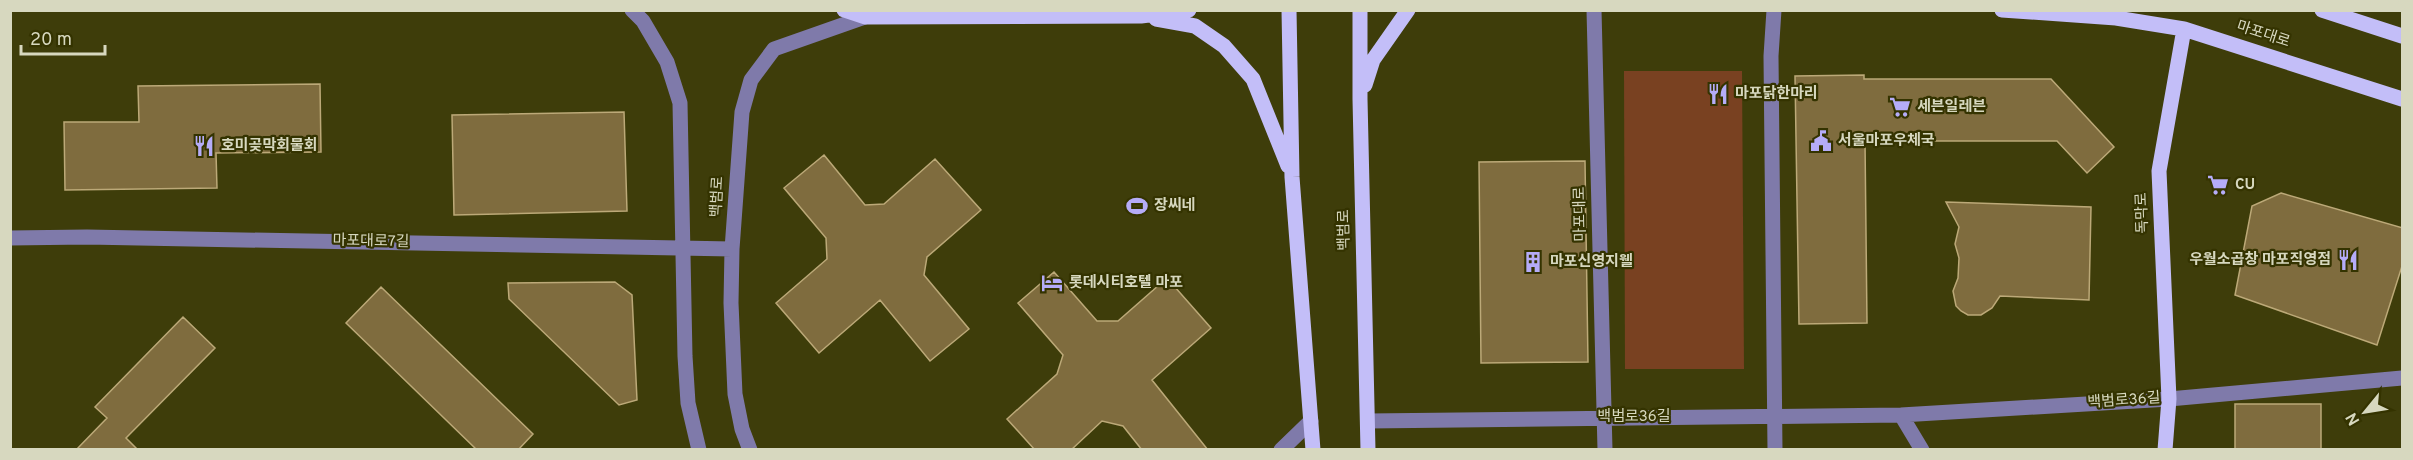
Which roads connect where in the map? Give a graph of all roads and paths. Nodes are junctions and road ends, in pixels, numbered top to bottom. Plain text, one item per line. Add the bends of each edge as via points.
1 (632, 10) edge
2 (844, 10) edge
3 (1189, 10) edge
4 (1288, 10) edge
5 (1360, 10) edge
6 (1408, 10) edge
7 (1594, 10) edge
8 (1774, 10) edge
9 (2002, 10) edge
10 (2322, 10) edge
11 (1141, 16) junction
12 (865, 17) junction
13 (2184, 29) junction
14 (2403, 36) edge
15 (1360, 99) junction
16 (2403, 99) edge
17 (1292, 177) junction
18 (10, 238) edge
19 (683, 248) junction
20 (732, 249) junction
21 (2403, 378) edge
22 (2169, 399) junction
23 (1901, 415) junction
24 (1774, 416) junction
25 (1604, 417) junction
26 (1311, 421) junction
27 (1368, 421) junction
28 (699, 450) edge
29 (750, 450) edge
30 (1281, 450) edge
31 (1312, 450) edge
32 (1368, 450) edge
33 (1605, 450) edge
34 (1775, 450) edge
35 (1922, 450) edge
36 (2165, 450) edge

1 - 19 street via 667,62 680,103
2 - 12 main road
3 - 11 main road
4 - 17 main road
5 - 15 main road, 백범로
6 - 15 main road via 1373,60
7 - 25 street, 마포대로
8 - 24 street
9 - 13 main road, 마포대로 via 2116,18
10 - 14 main road
11 - 12 main road
11 - 17 main road via 1195,26 1224,45 1253,79
12 - 20 street, 백범로 via 774,49 751,80 738,144
13 - 16 main road, 마포대로
13 - 22 main road, 독막로 via 2159,171
15 - 27 main road, 백범로
17 - 26 main road
18 - 19 street, 마포대로7길
19 - 20 street, 마포대로7길
19 - 28 street via 688,403
20 - 29 street, 백범로 via 735,394
21 - 22 street
22 - 23 street, 백범로36길
22 - 36 main road, 독막로
23 - 24 street, 백범로36길
23 - 35 street
24 - 25 street, 백범로36길
24 - 34 street
25 - 27 street, 백범로36길
25 - 33 street, 마포대로
26 - 30 street
26 - 31 main road
27 - 32 main road, 백범로

